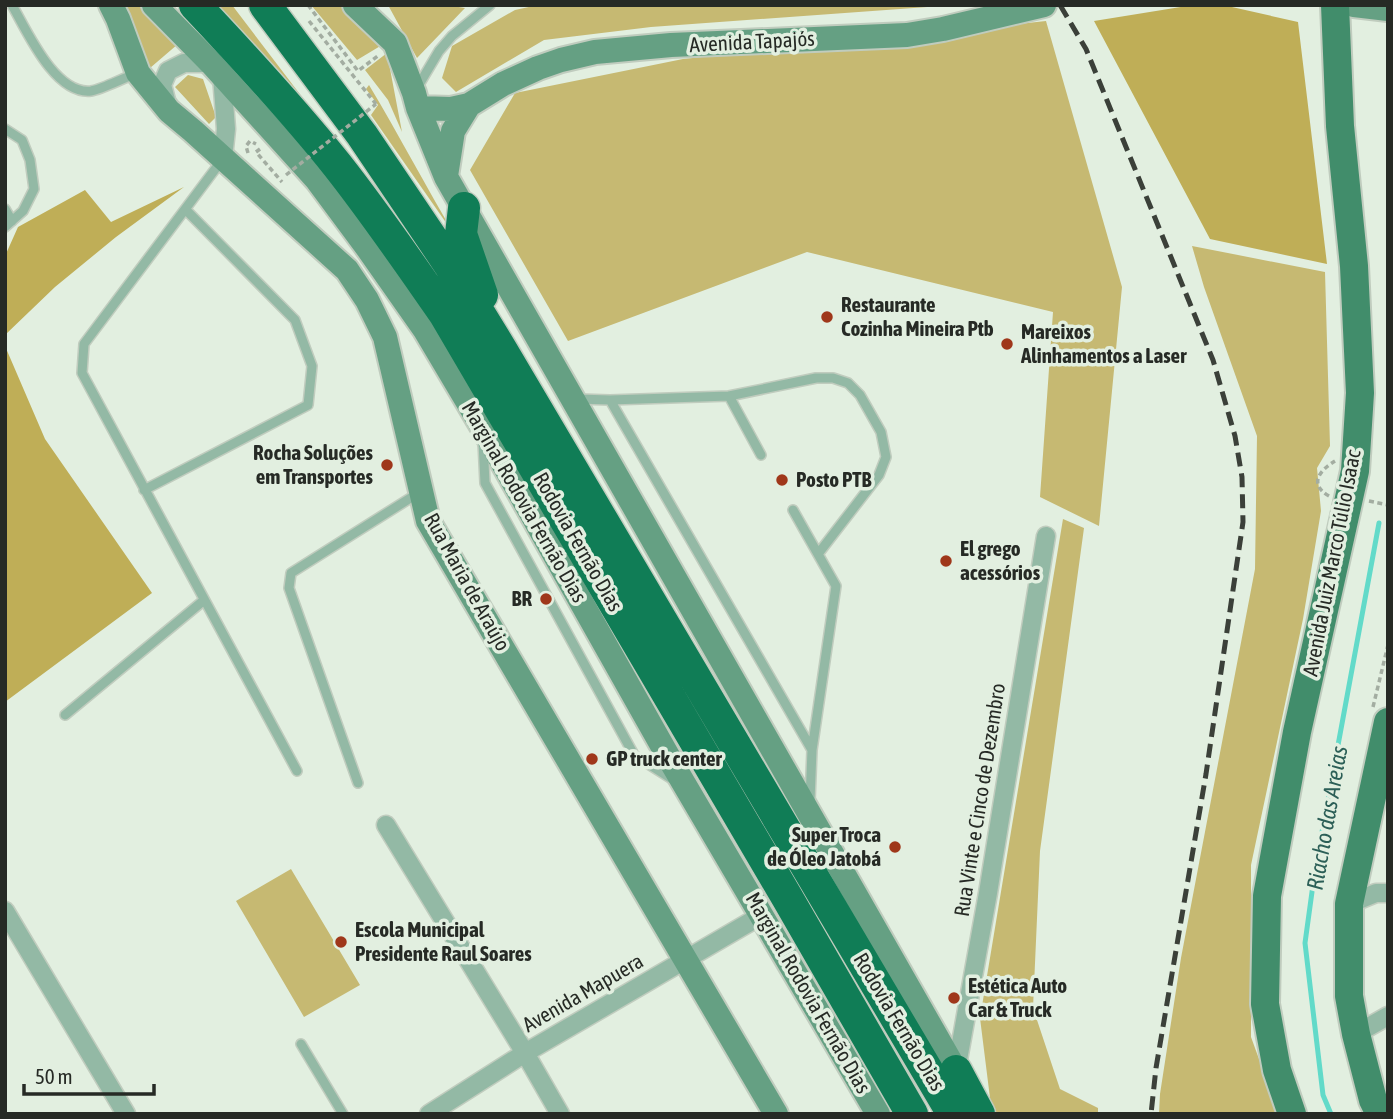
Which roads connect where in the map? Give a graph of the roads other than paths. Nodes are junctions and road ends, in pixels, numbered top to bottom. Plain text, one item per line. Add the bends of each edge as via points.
1 (12, 5) edge
2 (111, 5) edge
3 (154, 5) edge
4 (195, 5) edge
5 (265, 5) edge
6 (355, 5) edge
7 (490, 5) edge
8 (1044, 5) edge
9 (1335, 5) edge
10 (1354, 5) edge
11 (1388, 9) edge
12 (216, 69) junction
13 (138, 73) junction
14 (416, 100) junction
15 (469, 105) junction
16 (169, 111) junction
17 (5, 129) edge
18 (223, 158) junction
19 (446, 177) junction
20 (464, 208) junction
21 (5, 209) edge
22 (186, 210) junction
23 (9, 224) edge
24 (501, 349) junction
25 (729, 396) junction
26 (572, 398) junction
27 (610, 400) junction
28 (761, 455) dead end
29 (144, 490) junction
30 (421, 491) junction
31 (793, 510) dead end
32 (1046, 536) dead end
33 (818, 554) junction
34 (203, 601) junction
35 (65, 715) dead end
36 (1388, 722) edge
37 (812, 750) junction
38 (296, 771) dead end
39 (358, 783) dead end
40 (809, 813) junction
41 (386, 825) dead end
42 (1388, 892) edge
43 (1349, 904) junction
44 (5, 911) edge
45 (762, 915) junction
46 (685, 961) junction
47 (1388, 1016) edge
48 (1356, 1034) junction
49 (302, 1044) dead end
50 (525, 1053) junction
51 (956, 1071) junction
52 (126, 1114) edge
53 (343, 1114) edge
54 (429, 1114) edge
55 (560, 1114) edge
56 (776, 1114) edge
57 (878, 1114) edge
58 (912, 1114) edge
59 (953, 1114) edge
60 (979, 1114) edge
61 (1292, 1114) edge
62 (1380, 1114) edge

1 - 13 lane via 51,70 76,90 92,91
2 - 13 main road, Rua Maria de Araújo
3 - 12 main road, Marginal Rodovia Fernão Dias
4 - 58 highway, Rodovia Fernão Dias via 337,165 444,313
5 - 24 highway, Rodovia Fernão Dias via 362,135
6 - 14 main road via 395,43
7 - 14 lane via 439,51
8 - 15 main road, Avenida Tapajós via 907,35 595,52 538,68
9 - 61 main road, Avenida Juiz Marco Túlio Isaac via 1360,393 1355,471 1297,732 1267,896 1265,1004 1277,1070
10 - 11 main road
12 - 16 street via 184,63 167,71 162,85
12 - 18 street via 226,129
12 - 45 main road, Marginal Rodovia Fernão Dias via 317,180 425,330
13 - 16 main road, Rua Maria de Araújo
14 - 15 main road, Avenida Tapajós via 451,108
14 - 19 main road
15 - 19 main road, Avenida Tapajós via 453,131
16 - 18 main road, Rua Maria de Araújo
17 - 23 lane via 22,139 34,189 23,211
18 - 22 lane
18 - 30 main road, Rua Maria de Araújo via 347,270 367,300 385,337
19 - 20 main road
20 - 24 highway via 461,234
20 - 26 main road
21 - 23 lane
22 - 29 lane via 84,344 82,373
22 - 29 lane via 295,320 312,366 308,405
24 - 59 highway, Rodovia Fernão Dias
25 - 27 lane
25 - 28 lane
25 - 33 lane via 833,378 848,383 860,395 881,432 886,457 879,475
26 - 27 lane
26 - 40 main road
27 - 37 lane
29 - 34 lane
30 - 39 lane via 291,573 289,588
30 - 46 main road, Rua Maria de Araújo via 428,521
31 - 33 lane
32 - 51 street, Rua Vinte e Cinco de Dezembro
33 - 37 lane via 836,586
34 - 35 lane
34 - 38 lane
36 - 43 main road
37 - 40 lane
40 - 51 main road
41 - 50 street
42 - 43 street
43 - 48 main road via 1349,996
44 - 52 street
45 - 46 street, Avenida Mapuera
45 - 57 main road, Marginal Rodovia Fernão Dias
46 - 50 street, Avenida Mapuera
46 - 56 main road, Rua Maria de Araújo
47 - 48 street
48 - 62 main road
49 - 53 lane
50 - 54 street, Avenida Mapuera
50 - 55 street
51 - 60 highway

